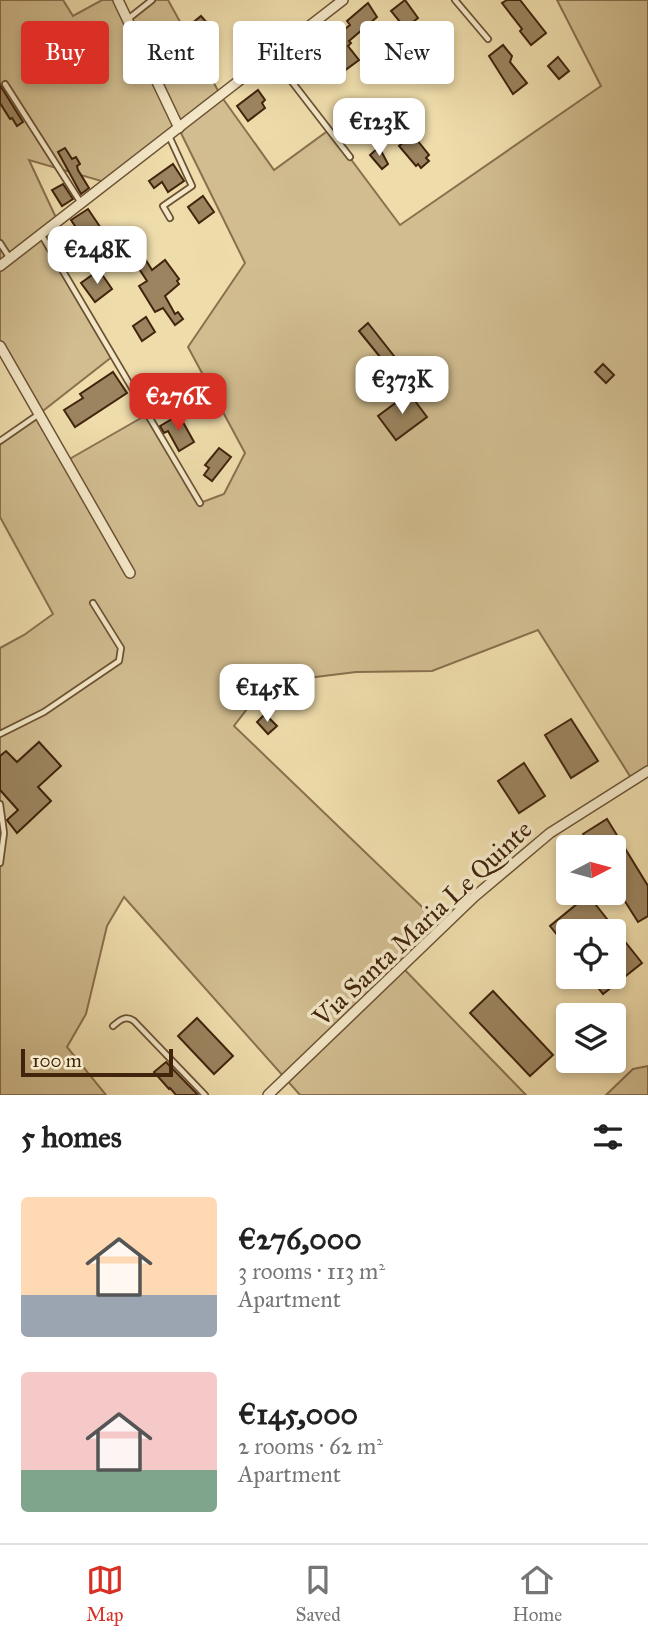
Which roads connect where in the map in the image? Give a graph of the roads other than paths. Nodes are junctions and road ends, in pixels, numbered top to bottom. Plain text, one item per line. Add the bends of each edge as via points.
1 (118, 0) edge
2 (152, 0) edge
3 (343, 0) edge
4 (455, 0) edge
5 (128, 19) junction
6 (316, 21) edge
7 (488, 39) dead end
8 (5, 84) dead end
9 (236, 84) edge
10 (294, 84) edge
11 (179, 128) junction
12 (169, 135) junction
13 (350, 157) dead end
14 (81, 203) junction
15 (170, 218) dead end
16 (41, 234) junction
17 (0, 243) edge
18 (9, 259) junction
19 (0, 266) edge
20 (0, 346) edge
21 (39, 414) junction
22 (0, 441) edge
23 (200, 503) dead end
24 (130, 573) dead end
25 (93, 603) dead end
26 (0, 734) edge
27 (648, 772) edge
28 (0, 804) edge
29 (0, 863) edge
30 (113, 1026) dead end
31 (205, 1095) edge
32 (268, 1095) edge

1 - 5 street
2 - 5 lane
3 - 6 street
4 - 7 lane
5 - 11 street
8 - 14 lane
9 - 11 street
10 - 13 lane
11 - 12 street
12 - 14 street
12 - 15 lane via 192,186 163,206
14 - 16 street
16 - 18 street
16 - 23 lane
17 - 18 lane
18 - 19 street
20 - 21 street
21 - 22 lane
21 - 24 street
25 - 26 lane via 118,641 120,661 44,712
27 - 32 street, Via Santa Maria Le Quinte via 550,833 474,897
28 - 29 lane via 4,833
30 - 31 lane via 122,1018 134,1020

